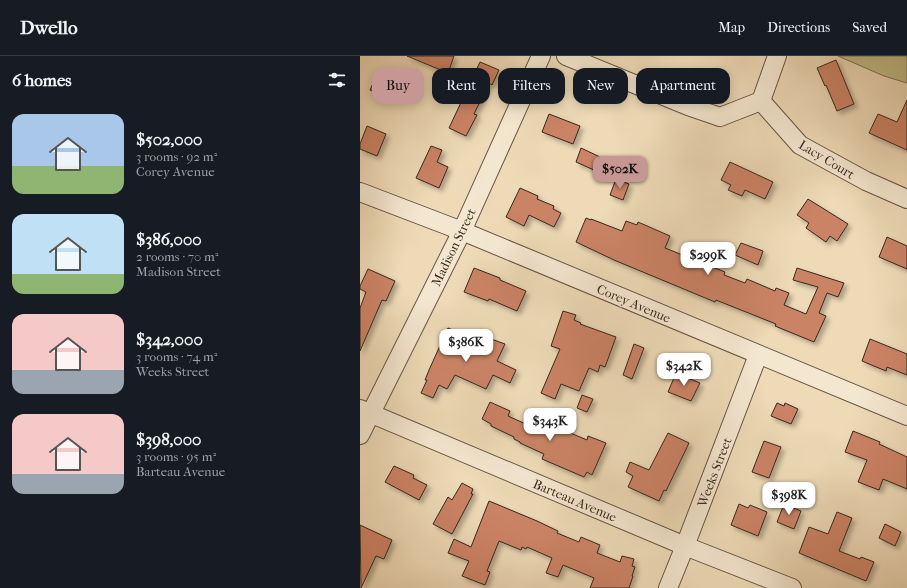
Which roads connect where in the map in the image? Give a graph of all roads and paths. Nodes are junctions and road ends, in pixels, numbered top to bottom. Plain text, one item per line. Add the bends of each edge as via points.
1 (541, 56) edge
2 (566, 56) edge
3 (776, 56) edge
4 (761, 101) junction
5 (360, 192) edge
6 (907, 199) edge
7 (462, 230) junction
8 (758, 355) junction
9 (366, 411) edge
10 (907, 416) edge
11 (360, 436) edge
12 (685, 546) junction
13 (668, 588) edge
14 (792, 588) edge

1 - 7 street, Madison Street
2 - 4 street via 720,117
3 - 4 street
4 - 6 street, Lacy Court via 800,145 866,181
5 - 7 street, Corey Avenue
7 - 8 street, Corey Avenue
7 - 9 street, Madison Street
8 - 10 street, Corey Avenue
8 - 12 street, Weeks Street
9 - 11 street, Madison Street
9 - 12 street, Barteau Avenue
12 - 13 street, Weeks Street
12 - 14 street, Barteau Avenue

